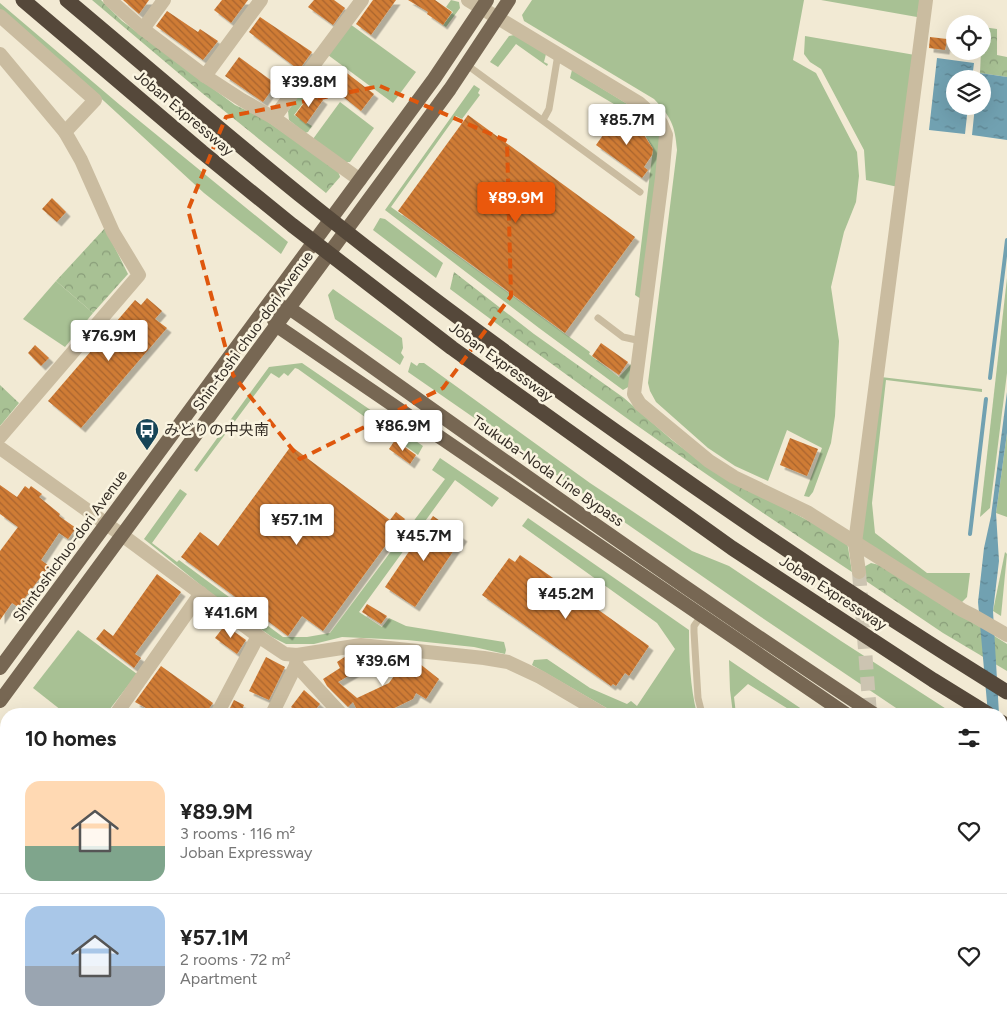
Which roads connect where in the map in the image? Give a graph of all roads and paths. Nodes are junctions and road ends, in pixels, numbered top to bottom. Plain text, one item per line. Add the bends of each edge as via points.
1 (23, 0) edge
2 (67, 0) edge
3 (110, 0) edge
4 (164, 0) edge
5 (261, 0) edge
6 (362, 0) edge
7 (468, 0) edge
8 (509, 0) edge
9 (926, 0) edge
10 (484, 4) edge
11 (0, 16) edge
12 (498, 18) junction
13 (143, 29) junction
14 (0, 54) edge
15 (558, 54) junction
16 (467, 65) junction
17 (205, 76) junction
18 (274, 118) junction
19 (542, 120) junction
20 (65, 132) junction
21 (360, 180) junction
22 (640, 192) dead end
23 (268, 306) junction
24 (289, 308) junction
25 (598, 318) dead end
26 (276, 326) junction
27 (641, 341) junction
28 (0, 437) edge
29 (0, 448) edge
30 (107, 524) junction
31 (122, 535) junction
32 (856, 543) junction
33 (859, 572) tunnel mouth
34 (201, 593) junction
35 (701, 616) junction
36 (1007, 635) edge
37 (258, 636) junction
38 (296, 660) junction
39 (0, 668) edge
40 (1007, 692) edge
41 (0, 701) edge
42 (120, 708) edge
43 (220, 708) edge
44 (275, 708) edge
45 (337, 708) edge
46 (593, 708) edge
47 (700, 708) edge
48 (837, 708) edge
49 (865, 708) edge
50 (979, 708) edge

1 - 50 highway, Joban Expressway via 202,152 452,348 732,548
2 - 40 highway, Joban Expressway via 311,204 462,320 758,531
3 - 13 street
4 - 13 street
5 - 17 street
6 - 18 street
7 - 10 street
8 - 12 main road, Shin-toshi chuo-dori Avenue
9 - 32 street
10 - 12 street
10 - 21 main road, Shin-toshi chuo-dori Avenue via 434,80
11 - 20 street via 95,100
12 - 15 street
12 - 16 main road, Shin-toshi chuo-dori Avenue
13 - 17 street
14 - 20 street
15 - 19 lane via 549,109
15 - 27 street via 639,103 661,122 666,136
16 - 19 lane
16 - 24 main road, Shin-toshi chuo-dori Avenue
17 - 18 street
18 - 21 street
19 - 22 lane
20 - 28 street via 113,232 139,275
21 - 23 main road, Shin-toshi chuo-dori Avenue
23 - 24 main road, Tsukuba-Noda Line Bypass
23 - 26 main road
23 - 30 main road, Shintoshichuo-dori Avenue
24 - 26 main road, Shin-toshi chuo-dori Avenue
24 - 49 main road, Tsukuba-Noda Line Bypass via 544,489
25 - 27 lane via 623,337
26 - 31 main road, Shin-toshi chuo-dori Avenue
26 - 35 main road
27 - 32 street via 634,394 640,404 709,461 734,477 807,512
29 - 30 street
30 - 31 street
30 - 39 main road, Shintoshichuo-dori Avenue
31 - 34 street
31 - 41 main road, Shin-toshi chuo-dori Avenue
32 - 33 street
32 - 36 street
34 - 37 street
34 - 42 street
35 - 47 lane via 694,626
35 - 48 main road
37 - 38 street
37 - 43 street
38 - 44 street
38 - 45 street
38 - 46 street via 361,645 484,658 508,662

